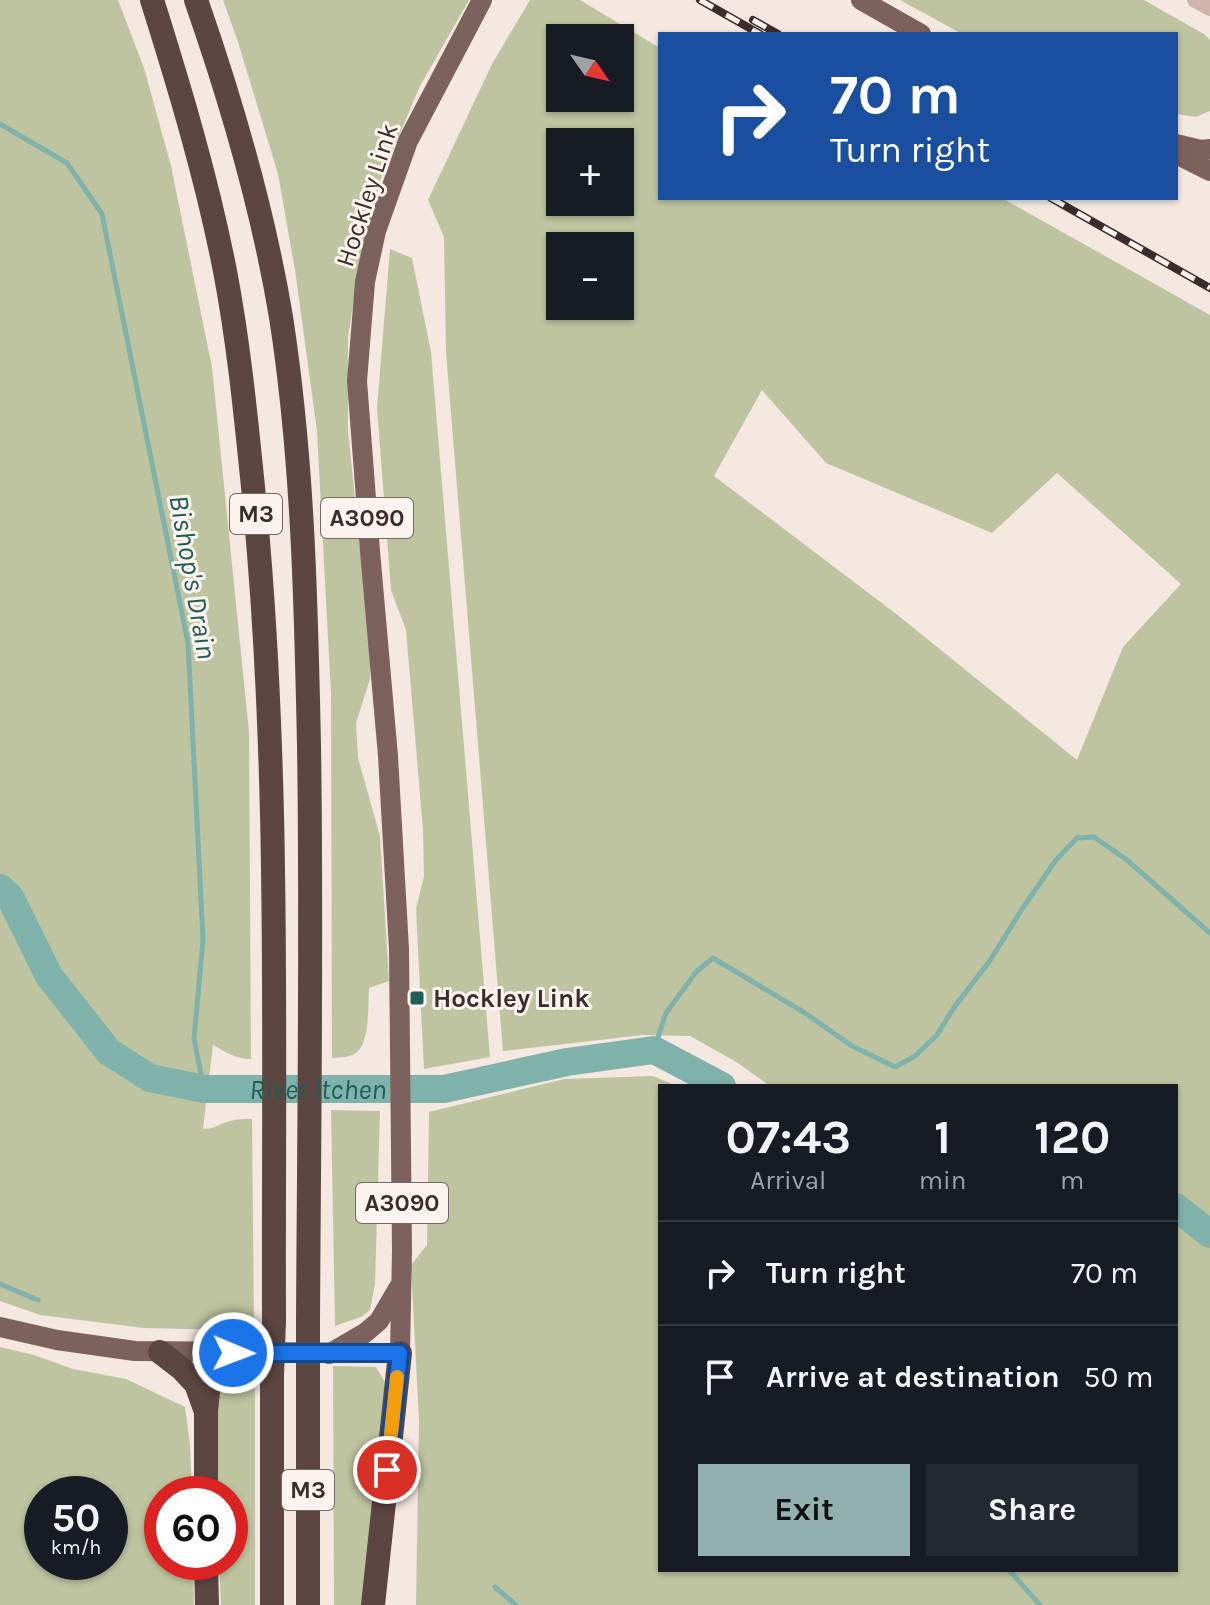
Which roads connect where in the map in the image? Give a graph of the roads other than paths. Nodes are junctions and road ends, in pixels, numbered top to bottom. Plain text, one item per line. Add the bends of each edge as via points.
1 (152, 0) edge
2 (196, 0) edge
3 (482, 0) edge
4 (861, 0) edge
5 (1195, 0) edge
6 (1210, 8) edge
7 (917, 32) edge
8 (1178, 144) edge
9 (1210, 149) edge
10 (1178, 155) edge
11 (1210, 171) edge
12 (401, 1283) junction
13 (0, 1327) edge
14 (160, 1352) junction
15 (212, 1352) junction
16 (400, 1353) junction
17 (328, 1354) junction
18 (206, 1411) junction
19 (206, 1476) edge
20 (206, 1580) edge
21 (207, 1605) edge
22 (272, 1605) edge
23 (308, 1605) edge
24 (373, 1605) edge

1 - 22 highway, M3, bridge via 213,213 236,334 265,609 273,799
2 - 23 highway, M3, bridge via 256,195 296,425 307,613 310,818
3 - 12 main road, Hockley Link / A3090 via 408,141 376,231 365,282 357,381 399,949
4 - 7 main road
5 - 6 street
8 - 9 main road
10 - 11 main road
12 - 16 main road, Hockley Link / A3090
12 - 17 main road via 379,1321
13 - 14 main road via 57,1340
14 - 15 main road
14 - 18 highway via 196,1384
15 - 17 main road
15 - 18 highway
16 - 17 main road
16 - 24 highway
18 - 19 highway
20 - 21 highway

